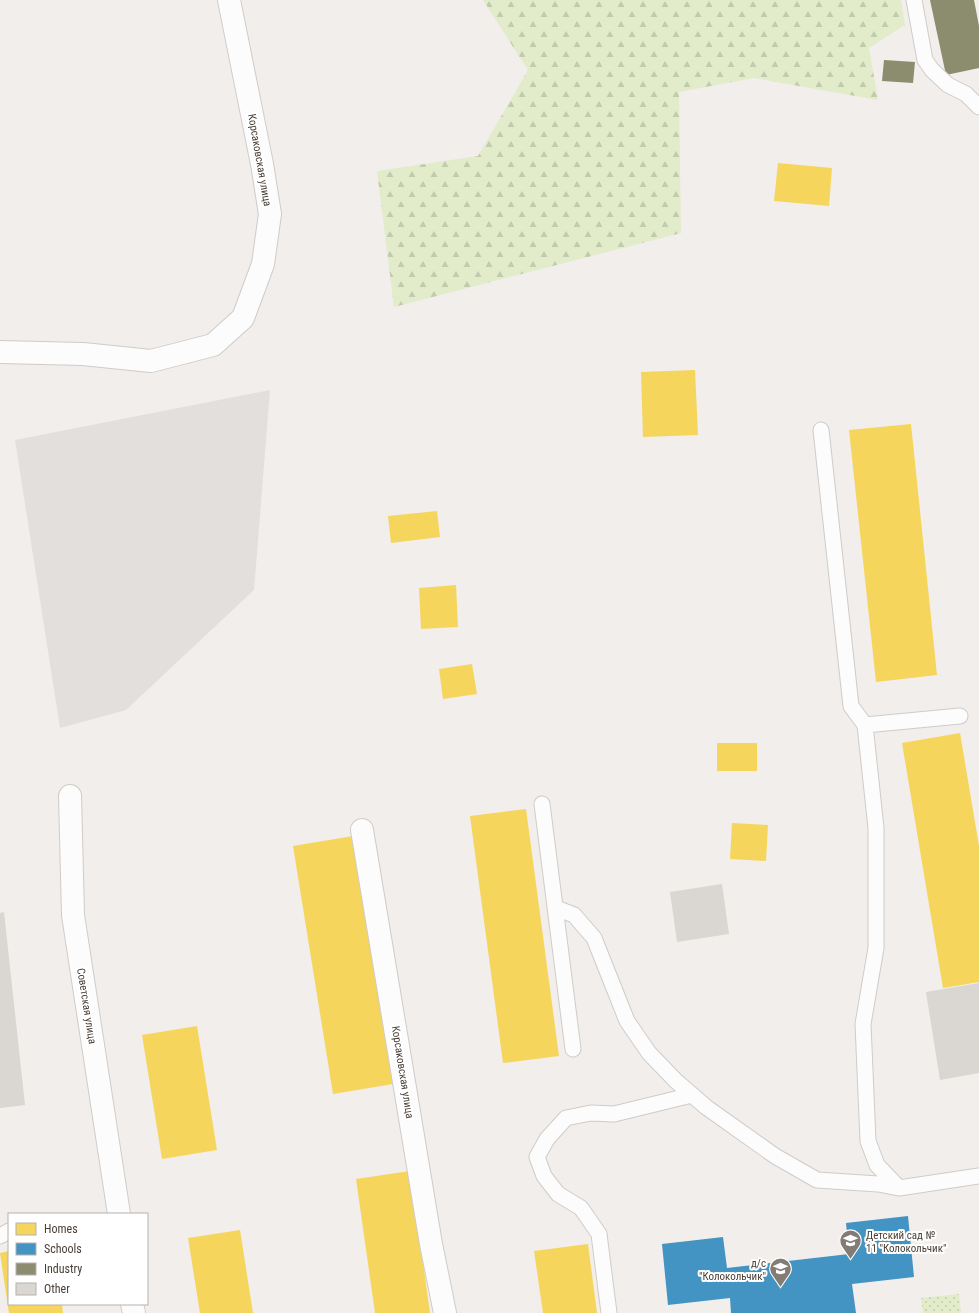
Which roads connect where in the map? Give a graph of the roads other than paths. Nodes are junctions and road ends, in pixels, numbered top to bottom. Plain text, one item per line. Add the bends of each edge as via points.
1 (229, 0) edge
2 (914, 0) edge
3 (979, 108) edge
4 (0, 352) edge
5 (822, 430) dead end
6 (960, 716) dead end
7 (865, 725) junction
8 (70, 796) dead end
9 (542, 804) dead end
10 (362, 830) dead end
11 (556, 908) junction
12 (573, 1049) dead end
13 (692, 1095) junction
14 (979, 1176) edge
15 (899, 1188) junction
16 (119, 1213) edge
17 (445, 1313) edge
18 (609, 1313) edge

1 - 4 street, Корсаковская улица via 270,214 263,264 242,318 213,345 151,361 83,354
2 - 3 lane via 925,60 932,70 948,84 966,94
5 - 7 lane via 850,700 851,706
6 - 7 lane
7 - 15 lane via 876,828 876,948 863,1024 868,1141 877,1165
8 - 16 street, Советская улица via 73,915
9 - 11 lane
10 - 17 street, Корсаковская улица
11 - 12 lane
11 - 13 lane via 574,915 594,938 627,1021 649,1053
13 - 15 lane via 776,1156 817,1180
13 - 18 lane via 614,1114 591,1112 566,1118 547,1139 538,1157 544,1176 558,1194 581,1208 599,1234
14 - 15 lane

